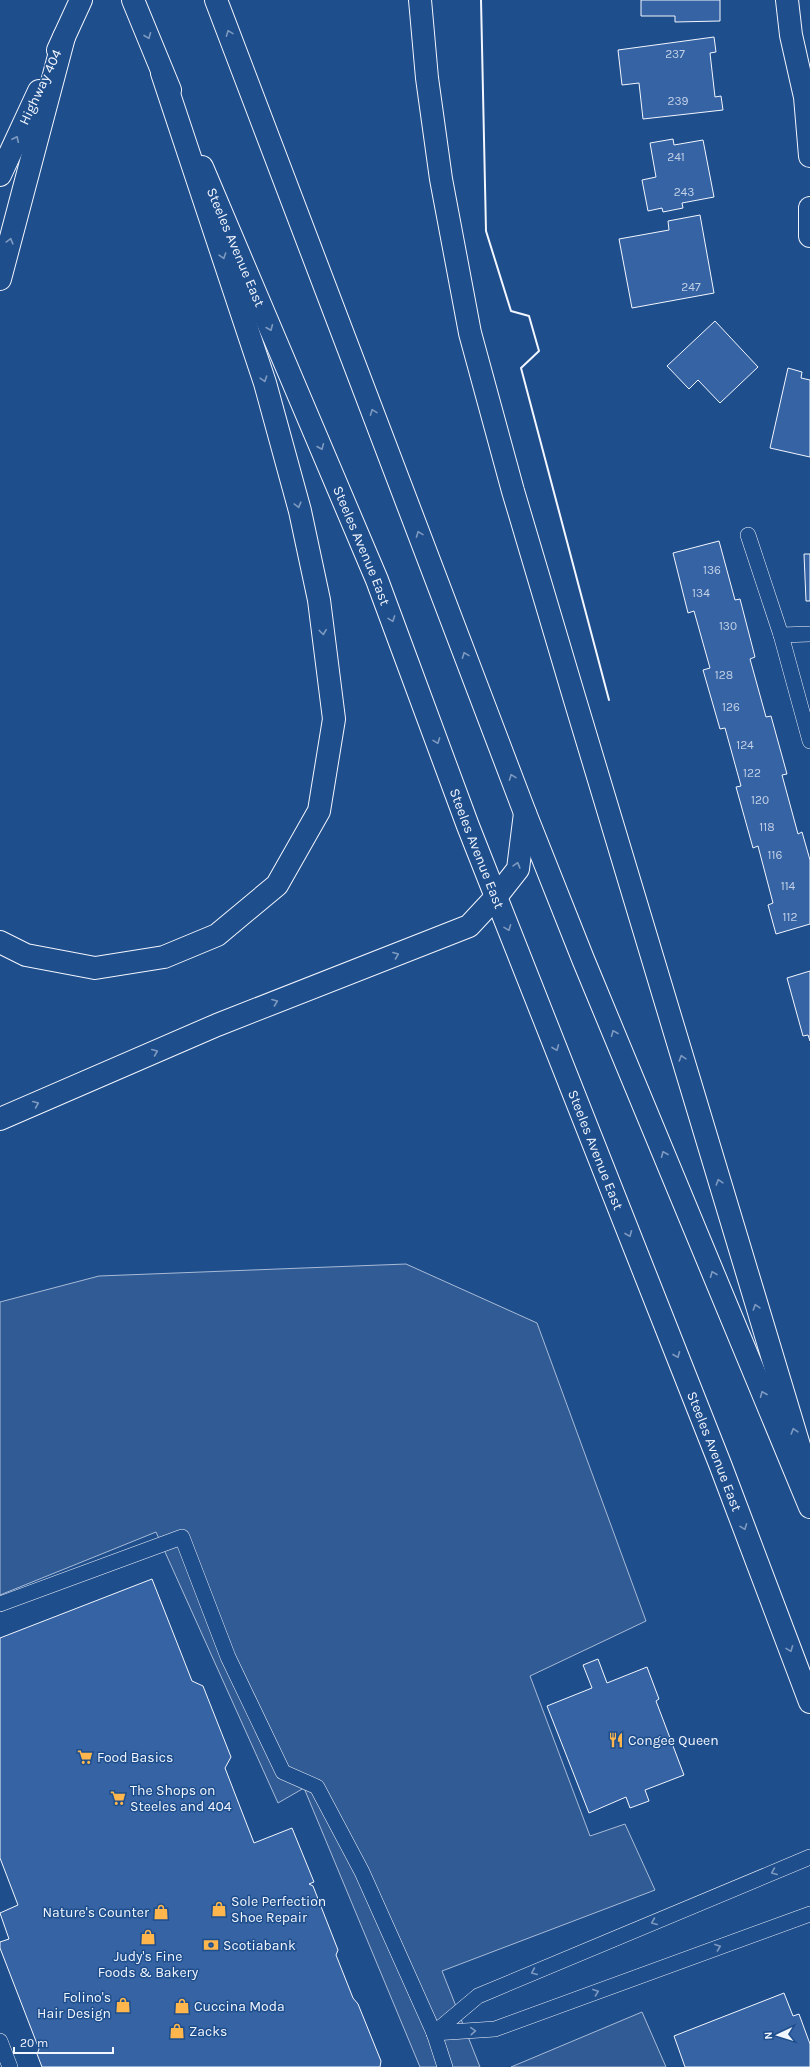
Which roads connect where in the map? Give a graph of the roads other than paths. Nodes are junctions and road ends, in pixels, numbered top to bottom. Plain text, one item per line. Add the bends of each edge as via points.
1 (81, 0) edge
2 (133, 0) edge
3 (216, 0) edge
4 (420, 0) edge
5 (788, 0) edge
6 (64, 37) junction
7 (162, 73) junction
8 (810, 156) edge
9 (0, 175) edge
10 (810, 208) edge
11 (810, 236) edge
12 (0, 278) edge
13 (748, 535) dead end
14 (810, 634) edge
15 (781, 635) junction
16 (810, 741) edge
17 (525, 813) junction
18 (496, 897) junction
19 (0, 942) edge
20 (0, 1120) edge
21 (810, 1482) edge
22 (810, 1508) edge
23 (0, 1604) edge
24 (810, 1702) edge
25 (810, 1857) edge
26 (810, 1914) edge
27 (434, 2033) junction
28 (0, 2041) edge
29 (10, 2067) edge
30 (444, 2067) edge

1 - 6 main road, Highway 404
2 -> 7 main road, Steeles Avenue East
17 -> 3 main road
21 -> 4 main road via 513,491 470,333 441,179 427,78
5 - 8 main road via 791,35 805,97
9 -> 6 main road, Highway 404
12 -> 6 main road
7 -> 18 main road, Steeles Avenue East via 377,580
7 -> 19 main road via 265,383 300,511 318,600 334,719 318,812 277,885 217,935 164,957 95,968 26,955
10 - 11 main road
13 - 15 lane
14 - 15 lane
15 - 16 lane
18 -> 17 main road via 518,869
22 -> 17 main road
20 -> 18 main road via 217,1025 469,926
18 -> 24 main road, Steeles Avenue East via 720,1464
23 - 27 lane via 182,1537 228,1657 283,1772 317,1787 362,1872
25 -> 27 lane via 478,1996
27 -> 26 lane via 495,2029
27 - 30 lane
28 - 29 lane

